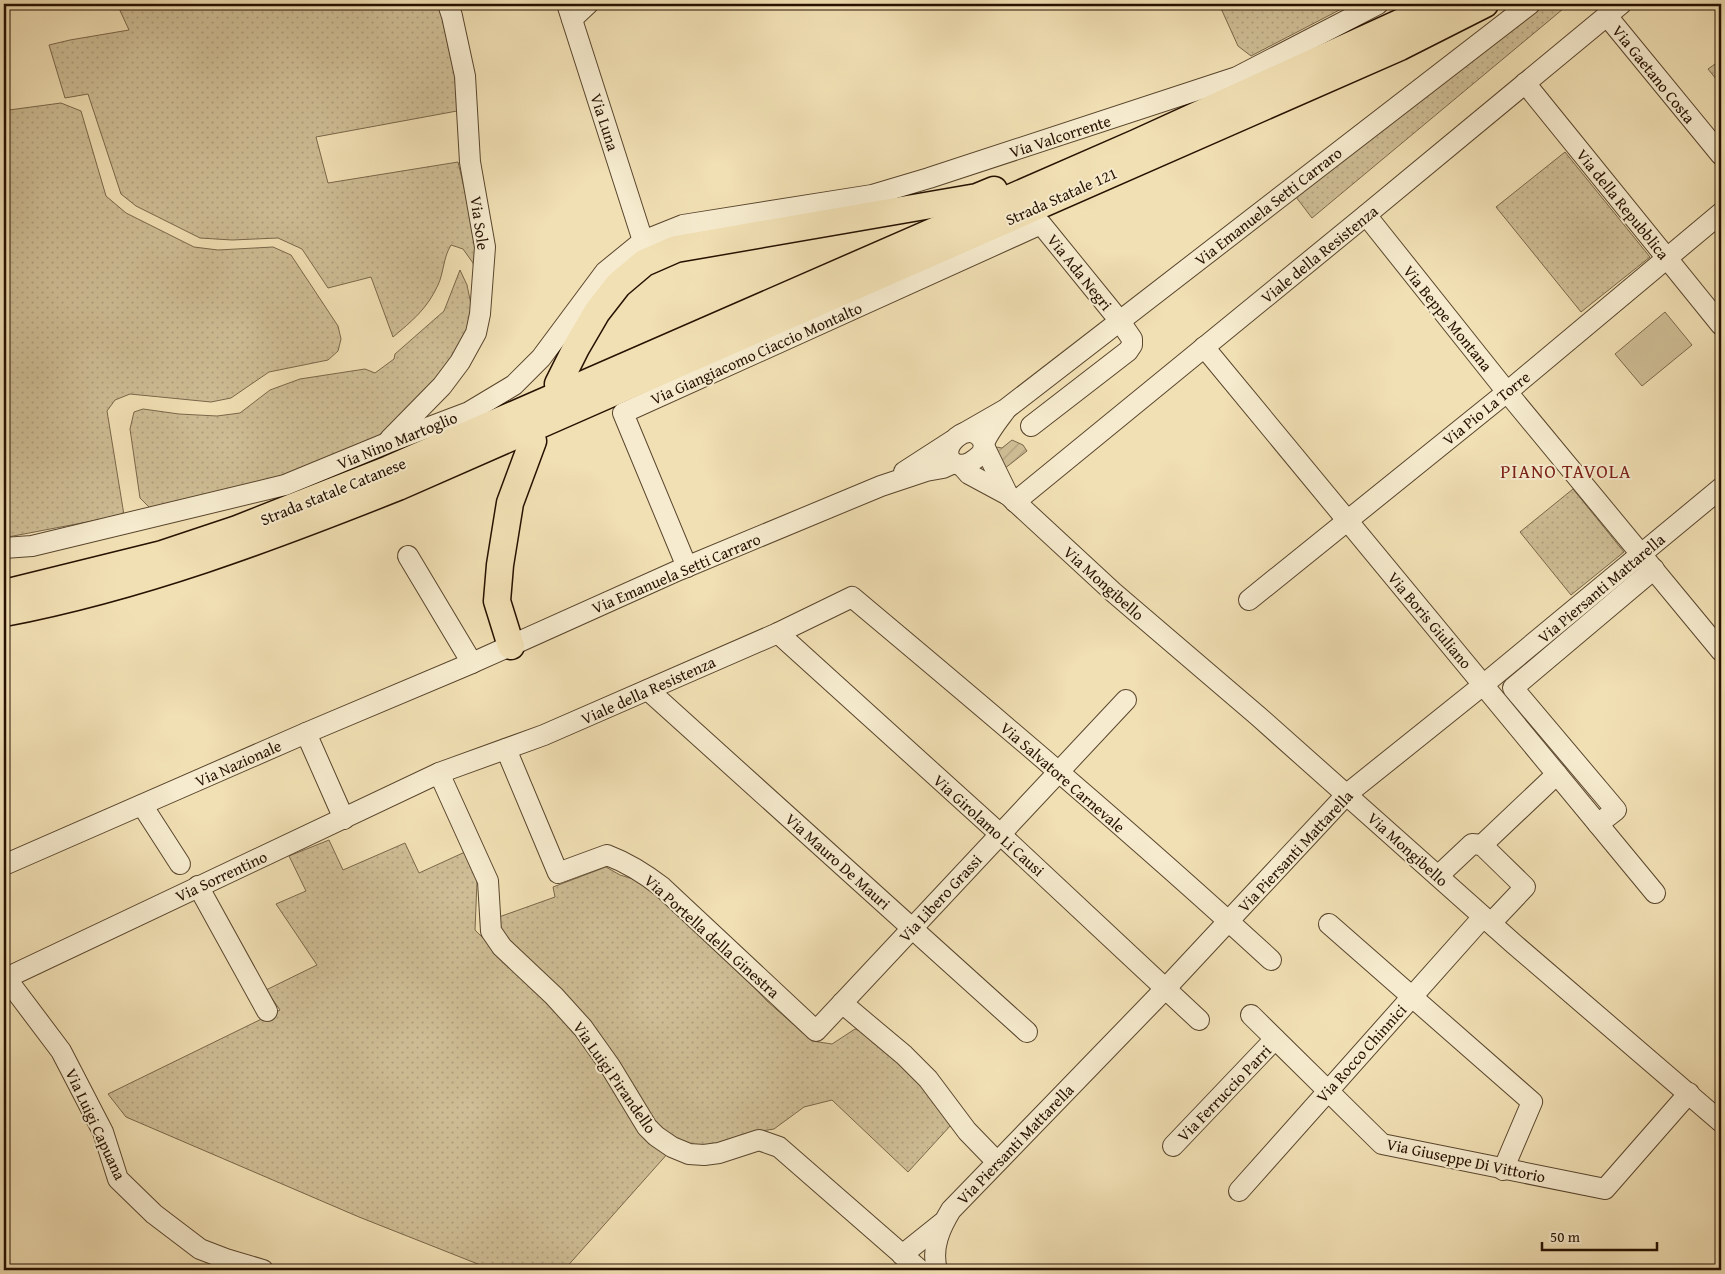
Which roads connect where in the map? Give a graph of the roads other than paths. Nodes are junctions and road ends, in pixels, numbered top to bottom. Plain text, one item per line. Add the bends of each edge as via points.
1 (448, 4) edge
2 (588, 4) edge
3 (1378, 4) edge
4 (1441, 4) edge
5 (1485, 4) edge
6 (1530, 4) edge
7 (1614, 10) edge
8 (570, 11) edge
9 (1525, 83) junction
10 (1136, 143) junction
11 (1721, 155) edge
12 (1721, 213) edge
13 (1366, 215) junction
14 (726, 219) joint
15 (1041, 224) joint
16 (643, 241) junction
17 (1667, 258) junction
18 (1119, 320) junction
19 (1721, 325) edge
20 (1204, 348) junction
21 (650, 355) joint
22 (558, 384) dead end
23 (634, 384) joint
24 (1507, 392) junction
25 (1006, 409) junction
26 (1031, 426) dead end
27 (959, 437) junction
28 (533, 441) dead end
29 (387, 443) junction
30 (984, 445) junction
31 (957, 464) junction
32 (881, 486) junction
33 (1721, 488) edge
34 (1011, 499) junction
35 (1346, 520) junction
36 (4, 548) edge
37 (1642, 554) junction
38 (408, 556) dead end
39 (686, 567) junction
40 (1654, 570) junction
41 (4, 593) edge
42 (852, 597) joint
43 (1249, 600) dead end
44 (4, 612) edge
45 (778, 633) junction
46 (511, 646) junction
47 (1721, 650) edge
48 (472, 663) junction
49 (1483, 685) junction
50 (648, 690) junction
51 (1126, 700) dead end
52 (306, 733) junction
53 (506, 749) junction
54 (1058, 772) junction
55 (439, 773) junction
56 (1557, 774) junction
57 (1347, 794) junction
58 (142, 805) junction
59 (344, 819) junction
60 (1598, 824) junction
61 (1000, 834) junction
62 (1482, 845) junction
63 (180, 864) dead end
64 (4, 865) edge
65 (1438, 876) junction
66 (198, 886) junction
67 (1655, 892) dead end
68 (1487, 920) junction
69 (1229, 921) junction
70 (1330, 924) dead end
71 (912, 928) junction
72 (1271, 960) dead end
73 (5, 978) edge
74 (1166, 988) junction
75 (1411, 996) junction
76 (842, 1003) junction
77 (267, 1011) dead end
78 (1251, 1015) dead end
79 (1199, 1020) dead end
80 (816, 1031) joint
81 (1027, 1032) dead end
82 (1275, 1039) junction
83 (1327, 1091) junction
84 (1689, 1093) junction
85 (1721, 1122) edge
86 (1173, 1146) dead end
87 (997, 1162) junction
88 (1503, 1170) junction
89 (1239, 1191) dead end
90 (942, 1223) junction
91 (902, 1255) junction
92 (263, 1270) edge
93 (920, 1270) edge
94 (937, 1270) edge

1 - 29 street, Via Sole via 465,76 470,162 485,247 480,314 476,333 460,362 442,386
2 - 8 street
3 - 14 street, Via Valcorrente via 1237,76 1189,94 872,195
4 - 10 main road, Strada Statale 121
5 - 23 main road, Strada Statale 121 via 1400,47
6 - 18 street, Via Emanuela Setti Carraro
7 - 9 street, Viale della Resistenza
7 - 11 street, Via Gaetano Costa
8 - 16 street, Via Luna
9 - 13 street, Viale della Resistenza
9 - 17 street, Via della Repubblica
10 - 21 main road, Strada Statale 121
10 - 22 main road via 1093,147 977,197 676,249 652,259 618,285 597,312
12 - 17 street, Via Pio La Torre
13 - 20 street, Viale della Resistenza
13 - 24 street, Via Beppe Montana
14 - 16 street, Via Nino Martoglio via 683,225
15 - 18 street, Via Ada Negri
15 - 39 street, Via Giangiacomo Ciaccio Montalto via 623,413
16 - 29 street, Via Nino Martoglio via 606,272 541,358 514,384 469,412
17 - 19 street, Via della Repubblica
17 - 24 street, Via Pio La Torre
18 - 25 street, Via Emanuela Setti Carraro
18 - 26 street, Via Ada Negri via 1132,339 1128,351
20 - 34 street, Viale della Resistenza
20 - 35 street, Via Boris Giuliano
21 - 41 main road, Strada statale Catanese via 389,469 237,529 162,554
23 - 44 main road, Strada statale Catanese via 317,520 170,571 104,590
24 - 35 street, Via Pio La Torre
24 - 37 street, Via Beppe Montana
25 - 27 street
25 - 30 street
27 - 30 street via 970,432 979,436
27 - 31 street via 948,452
27 - 32 street
28 - 46 main road via 510,503 500,565 497,601
29 - 36 street, Via Nino Martoglio via 285,485 32,546
30 - 31 street via 980,455 968,463
30 - 34 street
31 - 32 street
31 - 34 street
32 - 39 street, Via Emanuela Setti Carraro
33 - 37 street, Via Piersanti Mattarella
34 - 57 street, Via Mongibello via 1113,592
35 - 43 street, Via Pio La Torre
35 - 49 street, Via Boris Giuliano
37 - 40 street, Via Beppe Montana
37 - 49 street, Via Piersanti Mattarella
38 - 48 street
39 - 46 street, Via Emanuela Setti Carraro
40 - 47 street, Via Beppe Montana
40 - 60 street via 1513,688 1616,810
42 - 45 street, Viale della Resistenza
42 - 54 street, Via Salvatore Carnevale
45 - 50 street, Viale della Resistenza
45 - 61 street, Via Girolamo Li Causi
46 - 48 street, Via Emanuela Setti Carraro
48 - 52 street, Via Nazionale
49 - 56 street, Via Boris Giuliano
49 - 57 street, Via Piersanti Mattarella
50 - 53 street, Viale della Resistenza
50 - 71 street, Via Mauro De Mauri
51 - 54 street, Via Libero Grassi
52 - 58 street, Via Nazionale
52 - 59 street
53 - 55 street, Viale della Resistenza
53 - 80 street, Via Portella della Ginestra via 558,873 607,856 645,873
54 - 61 street, Via Libero Grassi
54 - 69 street, Via Salvatore Carnevale
55 - 59 street, Via Sorrentino
55 - 91 street, Via Luigi Pirandello via 488,882 491,931 502,947 584,1028 652,1131 672,1147 689,1154 719,1153 759,1140 779,1147
56 - 60 street, Via Boris Giuliano
56 - 62 street
57 - 65 street, Via Mongibello
57 - 69 street, Via Piersanti Mattarella
58 - 63 street
58 - 64 street, Via Nazionale
59 - 66 street, Via Sorrentino
60 - 67 street, Via Boris Giuliano
61 - 71 street, Via Libero Grassi
61 - 74 street, Via Girolamo Li Causi
62 - 65 street via 1472,844
62 - 68 street, Via Rocco Chinnici via 1525,887
65 - 68 street, Via Mongibello
66 - 73 street, Via Sorrentino
66 - 77 street
68 - 75 street, Via Rocco Chinnici
68 - 84 street, Via Mongibello
69 - 72 street, Via Salvatore Carnevale
69 - 74 street, Via Piersanti Mattarella
70 - 75 street
71 - 76 street, Via Libero Grassi
71 - 81 street, Via Mauro De Mauri
73 - 92 street, Via Luigi Capuana via 61,1051 103,1132 118,1179 154,1214 200,1249
74 - 79 street, Via Girolamo Li Causi
74 - 87 street, Via Piersanti Mattarella
75 - 83 street, Via Rocco Chinnici
75 - 88 street via 1532,1102
76 - 80 street, Via Libero Grassi
76 - 87 street via 928,1079 966,1131
78 - 82 street, Via Giuseppe Di Vittorio
82 - 83 street, Via Giuseppe Di Vittorio
82 - 86 street, Via Ferruccio Parri
83 - 88 street, Via Giuseppe Di Vittorio via 1382,1144
83 - 89 street, Via Rocco Chinnici
84 - 85 street, Via Mongibello
84 - 88 street, Via Giuseppe Di Vittorio via 1605,1189
87 - 90 street, Via Piersanti Mattarella
90 - 91 street
90 - 94 street, Via Piersanti Mattarella via 936,1250
91 - 93 street, Via Luigi Pirandello

